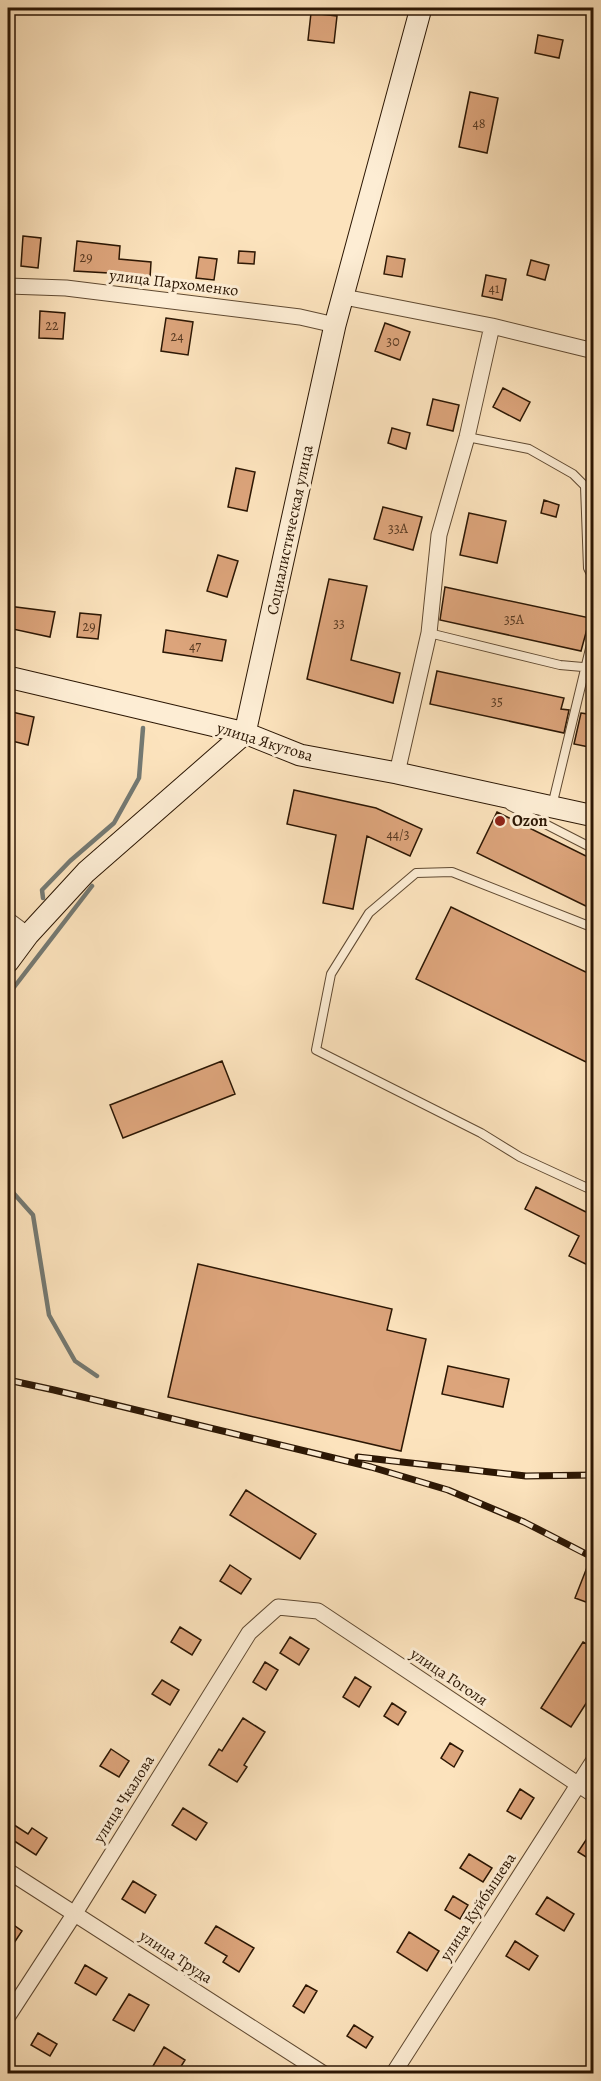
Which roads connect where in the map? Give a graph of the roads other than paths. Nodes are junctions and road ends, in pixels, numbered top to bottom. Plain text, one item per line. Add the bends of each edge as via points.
1 (422, 8) edge
2 (8, 286) edge
3 (344, 297) junction
4 (335, 325) junction
5 (492, 326) junction
6 (594, 351) edge
7 (466, 437) junction
8 (590, 494) edge
9 (590, 533) edge
10 (594, 580) edge
11 (594, 632) edge
12 (429, 633) junction
13 (590, 667) edge
14 (8, 677) edge
15 (245, 733) junction
16 (397, 773) junction
17 (483, 792) junction
18 (552, 807) junction
19 (594, 816) edge
20 (594, 849) edge
21 (8, 920) edge
22 (594, 928) edge
23 (28, 935) junction
24 (8, 962) edge
25 (594, 1191) edge
26 (278, 1607) joint
27 (594, 1760) edge
28 (578, 1785) junction
29 (594, 1795) edge
30 (8, 1872) edge
31 (75, 1913) junction
32 (8, 2016) edge
33 (324, 2073) edge
34 (393, 2073) edge

1 - 3 street, Социалистическая улица
2 - 4 street, улица Пархоменко via 66,288 300,317
3 - 4 street, Социалистическая улица
3 - 5 street
4 - 15 street, Социалистическая улица
5 - 6 street
5 - 7 street
7 - 8 lane via 529,449 573,474
7 - 12 street via 439,535
8 - 9 lane
9 - 10 lane via 588,568
11 - 13 lane
12 - 13 lane via 560,665
12 - 16 street
13 - 18 lane
14 - 15 street, улица Якутова
15 - 16 street, улица Якутова via 300,755
15 - 23 street via 86,872
16 - 17 street, улица Якутова
17 - 18 street, улица Якутова
17 - 20 lane
18 - 19 street, улица Якутова
21 - 23 street
22 - 25 lane via 452,872 416,873 369,913 331,974 316,1050 481,1133 519,1157
23 - 24 street
26 - 28 street, улица Гоголя via 318,1611
26 - 31 street, улица Чкалова via 249,1633
27 - 28 street, улица Куйбышева
28 - 29 street, улица Гоголя
28 - 34 street, улица Куйбышева
30 - 31 street, улица Труда
31 - 32 street, улица Чкалова
31 - 33 street, улица Труда

